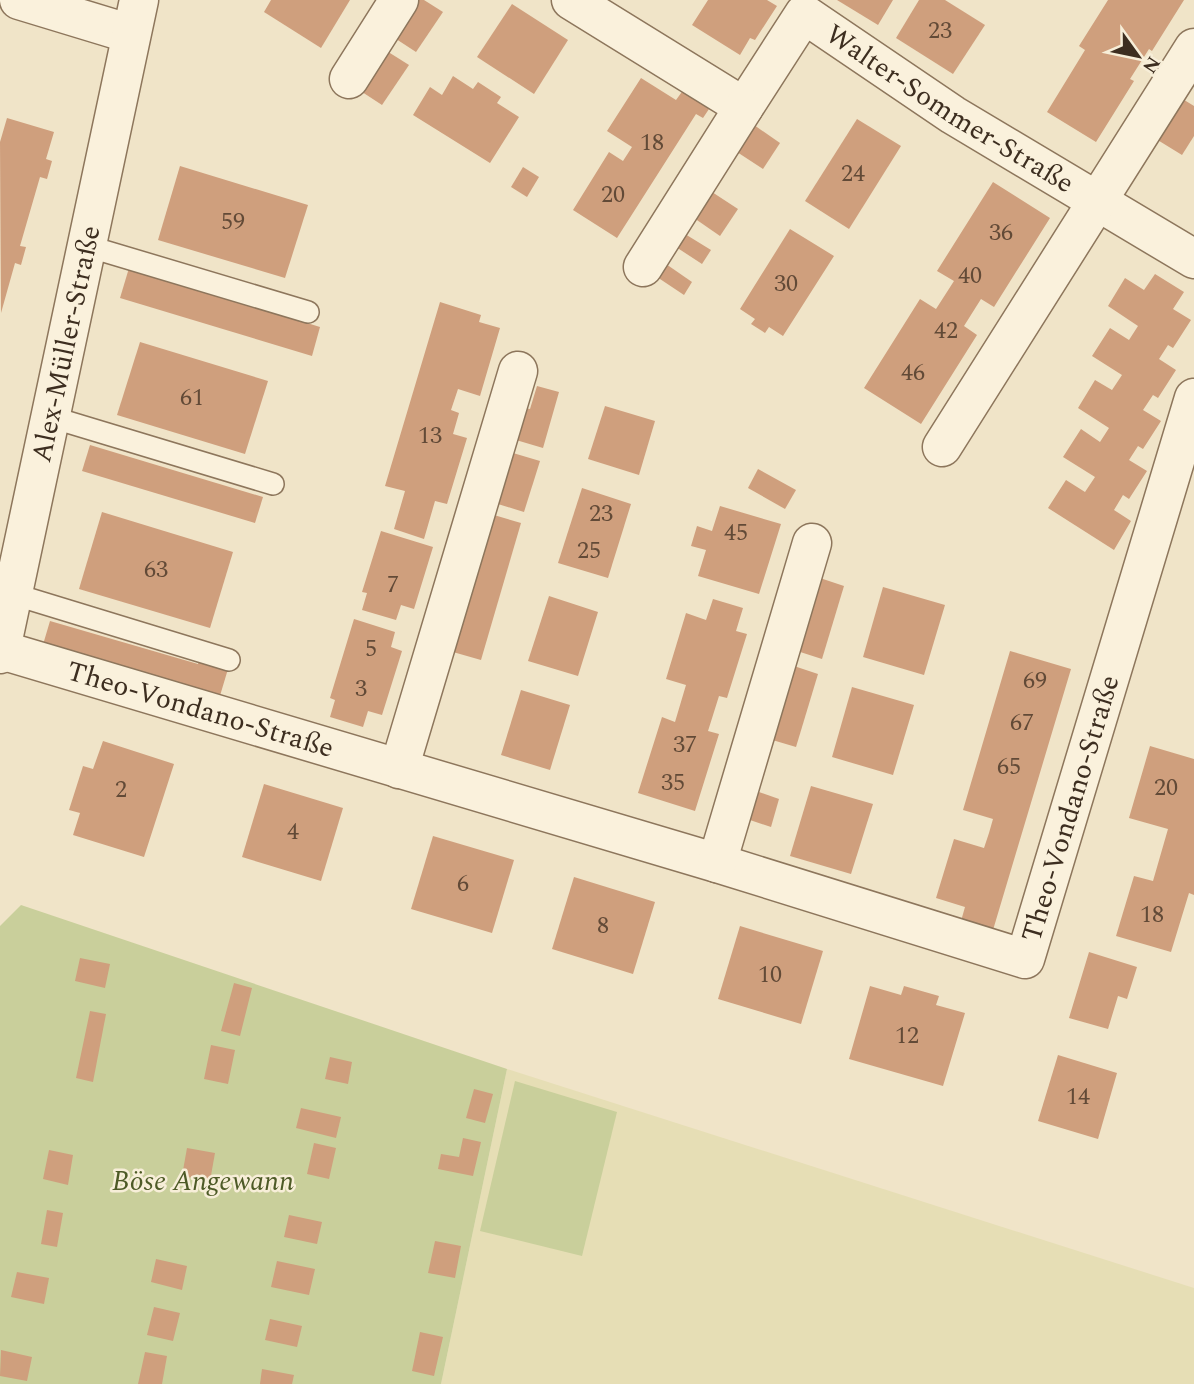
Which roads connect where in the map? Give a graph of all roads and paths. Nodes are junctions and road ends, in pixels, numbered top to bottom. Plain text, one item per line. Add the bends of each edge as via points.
1 (19, 0) edge
2 (399, 0) edge
3 (571, 0) edge
4 (809, 7) edge
5 (135, 17) edge
6 (1194, 48) edge
7 (349, 79) dead end
8 (744, 107) junction
9 (1097, 200) junction
10 (87, 246) junction
11 (1194, 259) edge
12 (643, 267) dead end
13 (308, 312) dead end
14 (518, 371) dead end
15 (1194, 398) edge
16 (51, 417) junction
17 (942, 447) dead end
18 (273, 484) dead end
19 (812, 543) dead end
20 (13, 594) junction
21 (0, 652) edge
22 (229, 660) dead end
23 (399, 769) junction
24 (717, 863) junction

1 - 5 street, Alex-Müller-Straße
2 - 7 street
3 - 8 street
4 - 8 street, Walter-Sommer-Straße
4 - 9 street, Walter-Sommer-Straße via 953,115
5 - 10 street, Alex-Müller-Straße
6 - 9 street, Walter-Sommer-Straße
8 - 12 street, Walter-Sommer-Straße
9 - 11 street, Walter-Sommer-Straße
9 - 17 street, Walter-Sommer-Straße
10 - 13 lane
10 - 16 street, Alex-Müller-Straße
14 - 23 street
15 - 24 street, Theo-Vondano-Straße via 1025,959
16 - 18 lane
16 - 20 street, Alex-Müller-Straße
19 - 24 street
20 - 21 street, Alex-Müller-Straße
20 - 22 lane
21 - 23 street, Theo-Vondano-Straße
23 - 24 street, Theo-Vondano-Straße

